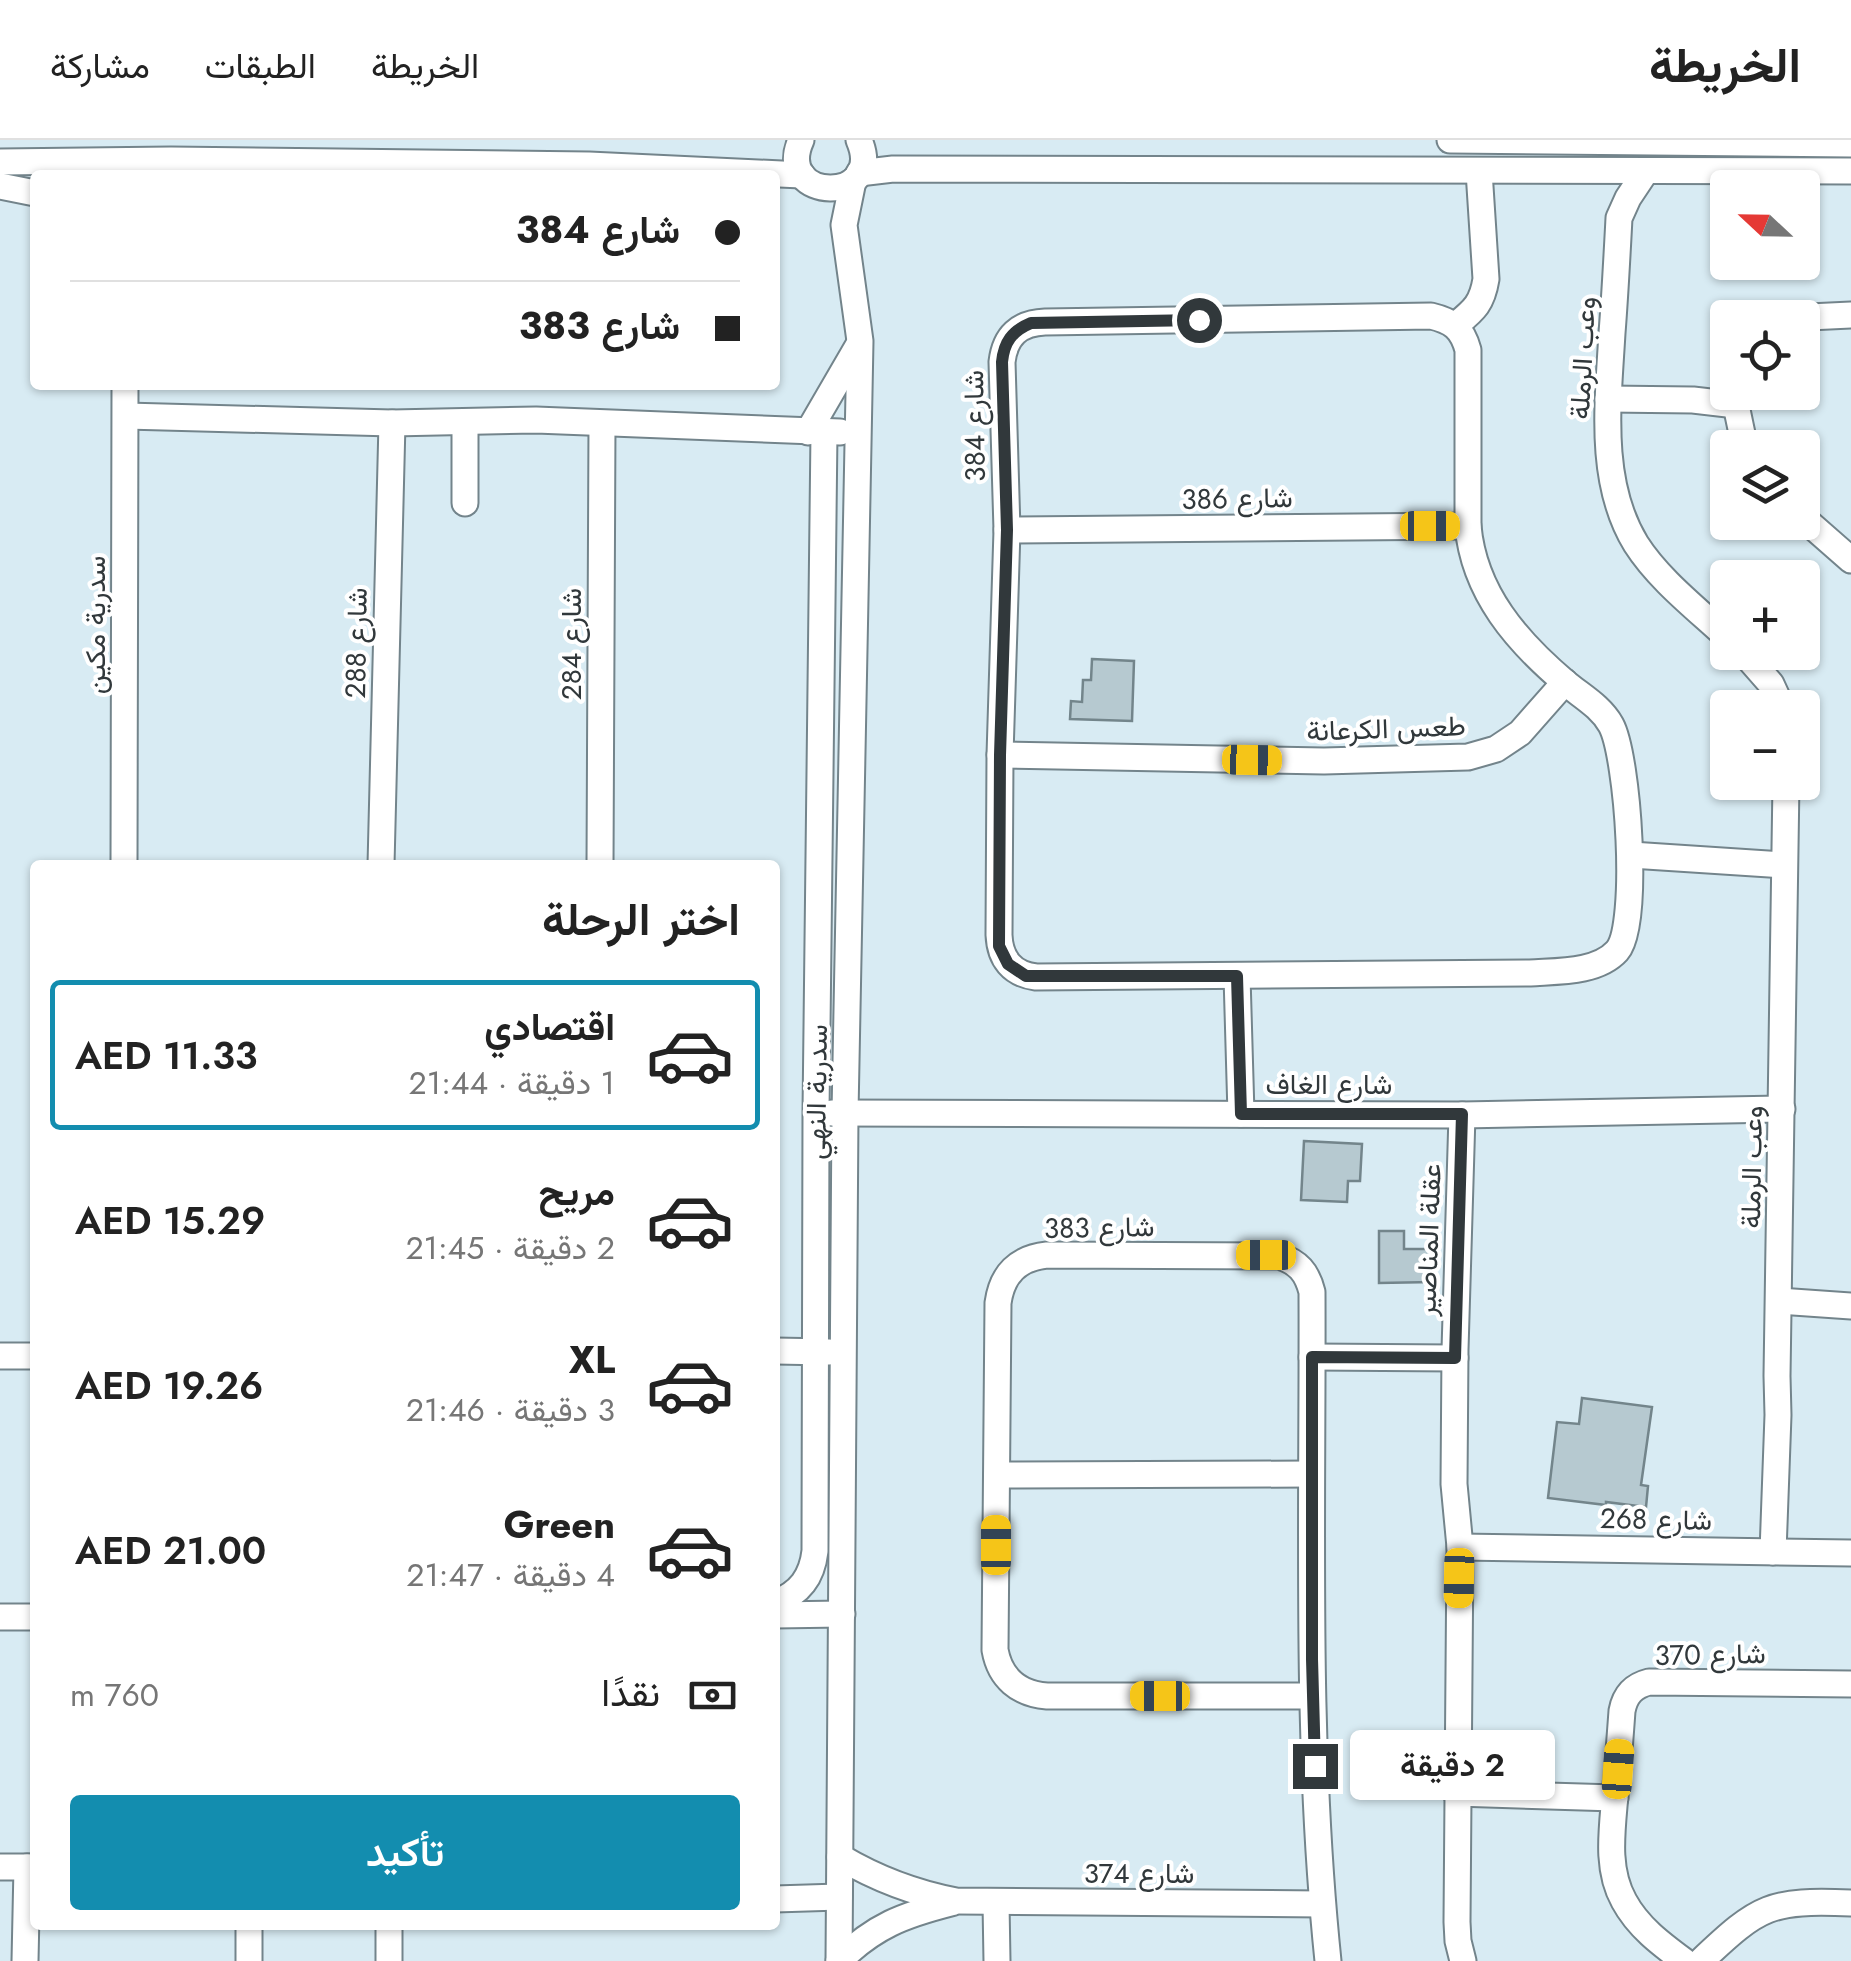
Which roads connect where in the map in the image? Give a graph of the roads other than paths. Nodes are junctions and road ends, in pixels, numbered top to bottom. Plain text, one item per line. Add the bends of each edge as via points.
1 (800, 140) edge
2 (859, 140) edge
3 (1450, 140) edge
4 (1851, 144) edge
5 (0, 162) edge
6 (164, 167) edge
7 (81, 168) edge
8 (523, 170) edge
9 (583, 170) edge
10 (1480, 171) junction
11 (1578, 171) junction
12 (1646, 171) junction
13 (1851, 171) edge
14 (856, 177) junction
15 (780, 178) edge
16 (806, 179) junction
17 (0, 186) edge
18 (780, 188) edge
19 (30, 193) edge
20 (1619, 218) junction
21 (844, 225) junction
22 (1851, 315) edge
23 (1820, 316) edge
24 (1456, 325) junction
25 (860, 341) junction
26 (125, 390) edge
27 (1608, 399) junction
28 (1710, 399) edge
29 (126, 416) junction
30 (465, 422) junction
31 (392, 423) junction
32 (602, 424) junction
33 (816, 432) junction
34 (858, 433) junction
35 (465, 504) dead end
36 (1468, 526) junction
37 (1007, 530) junction
38 (1820, 533) edge
39 (1851, 560) edge
40 (1710, 621) edge
41 (1759, 670) edge
42 (1565, 682) junction
43 (1774, 690) edge
44 (1000, 755) junction
45 (1786, 800) edge
46 (1630, 856) junction
47 (124, 860) edge
48 (380, 860) edge
49 (600, 860) edge
50 (1784, 865) junction
51 (1237, 976) junction
52 (1782, 1110) junction
53 (816, 1112) junction
54 (845, 1113) junction
55 (1241, 1114) junction
56 (1462, 1114) junction
57 (1779, 1301) junction
58 (1851, 1306) edge
59 (780, 1351) edge
60 (815, 1352) junction
61 (844, 1352) junction
62 (0, 1356) edge
63 (30, 1356) edge
64 (1312, 1357) junction
65 (1455, 1358) junction
66 (1310, 1474) junction
67 (997, 1475) junction
68 (1460, 1547) junction
69 (1773, 1552) junction
70 (1851, 1553) edge
71 (780, 1600) edge
72 (842, 1614) junction
73 (780, 1615) edge
74 (0, 1617) edge
75 (30, 1617) edge
76 (1851, 1684) edge
77 (1312, 1696) junction
78 (1456, 1794) junction
79 (1615, 1798) junction
80 (840, 1857) junction
81 (0, 1866) edge
82 (30, 1867) edge
83 (30, 1883) edge
84 (839, 1897) junction
85 (780, 1899) edge
86 (956, 1902) junction
87 (996, 1903) junction
88 (1851, 1903) edge
89 (1322, 1904) junction
90 (249, 1930) edge
91 (389, 1930) edge
92 (25, 1961) edge
93 (249, 1961) edge
94 (389, 1961) edge
95 (839, 1961) edge
96 (997, 1961) edge
97 (1328, 1961) edge
98 (1463, 1961) edge
99 (1684, 1961) edge
100 (1701, 1961) edge

1 - 16 street via 796,157
2 - 14 street, سدرية النهي via 864,155
3 - 4 street
5 - 7 street
6 - 7 street
6 - 8 street
8 - 9 street
10 - 11 street
10 - 14 street via 893,169
10 - 24 street via 1484,295
11 - 12 street
11 - 20 street via 1598,185
12 - 13 street
12 - 20 street, وعب الرملة
14 - 16 street via 836,190
14 - 21 street, سدرية النهي
15 - 16 street
16 - 18 street
16 - 21 street
17 - 19 street
20 - 27 street, وعب الرملة
21 - 25 street, سدرية النهي
22 - 23 street
24 - 36 street, شارع 384 via 1468,350
24 - 37 street, شارع 384 via 1431,316 1045,322 1019,328 1002,362
25 - 33 street
25 - 34 street, سدرية النهي
26 - 29 street, سدرية مكين
27 - 28 street
27 - 40 street, وعب الرملة via 1614,490 1634,542
29 - 31 street
29 - 47 street, سدرية مكين
30 - 31 street
30 - 32 street
30 - 35 street
31 - 48 street, شارع 288
32 - 33 street
32 - 49 street, شارع 284
33 - 34 street
33 - 53 street
34 - 54 street, سدرية النهي
36 - 37 street, شارع 386
36 - 42 street, شارع 384 via 1490,600
37 - 44 street, شارع 384
38 - 39 street
41 - 43 street
42 - 44 street, طعس الكرعانة via 1520,733 1468,757
42 - 46 street, شارع 384 via 1600,709 1615,734
44 - 51 street, شارع 384 via 998,935 1008,964 1036,977
45 - 50 street, وعب الرملة
46 - 50 street
46 - 51 street, شارع 384 via 1624,940 1594,965 1530,972
50 - 52 street, وعب الرملة
51 - 55 street
52 - 56 street, شارع الغاف
52 - 57 street, وعب الرملة
53 - 54 street, شارع الغاف
53 - 60 street
54 - 55 street, شارع الغاف
54 - 61 street, سدرية النهي
55 - 56 street, شارع الغاف
56 - 65 street, عقلة المناصير
57 - 58 street
57 - 69 street, وعب الرملة
59 - 60 street
60 - 61 street
60 - 71 street via 814,1563 802,1586
61 - 72 street, سدرية النهي
62 - 63 street
64 - 65 street
64 - 66 street, شارع 383
64 - 67 street, شارع 383 via 1312,1292 1291,1260 1034,1256 1013,1268 1000,1290
65 - 68 street, عقلة المناصير
66 - 67 street
66 - 77 street, شارع 383
67 - 77 street, شارع 383 via 995,1650 1000,1668 1020,1689 1047,1696
68 - 69 street, شارع 268
68 - 78 street, عقلة المناصير
69 - 70 street, شارع 268
72 - 73 street
72 - 80 street, سدرية النهي
74 - 75 street
76 - 79 street, شارع 370 via 1642,1684 1624,1704
77 - 89 street, شارع 383
78 - 79 street
78 - 98 street, عقلة المناصير
79 - 99 street, شارع 370 via 1611,1852 1623,1900
80 - 84 street, سدرية النهي
80 - 86 street, شارع 374 via 896,1886
81 - 82 street
83 - 92 street
84 - 85 street
84 - 95 street, سدرية النهي
86 - 87 street, شارع 374
86 - 95 street, شارع 374 via 886,1924
87 - 89 street, شارع 374
87 - 96 street
88 - 100 street via 1796,1902 1763,1910
89 - 97 street, شارع 383
90 - 93 street
91 - 94 street

